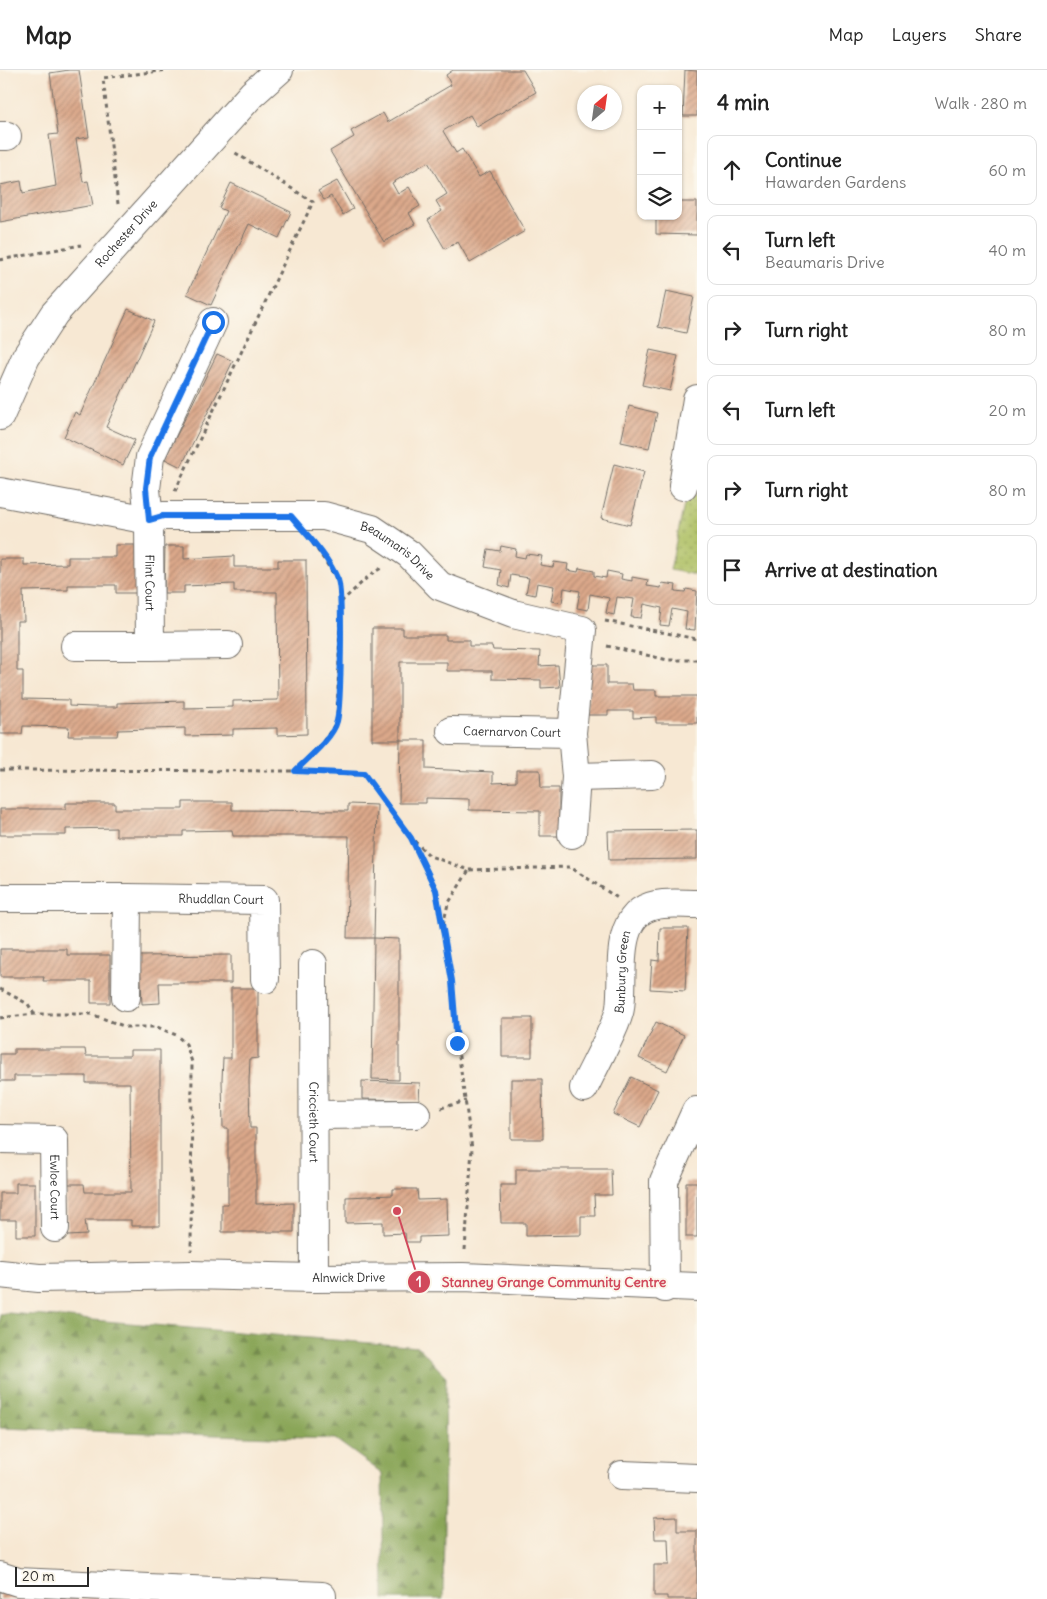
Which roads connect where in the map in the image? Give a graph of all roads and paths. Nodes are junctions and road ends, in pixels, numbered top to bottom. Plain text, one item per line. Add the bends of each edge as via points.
1 (167, 70) edge
2 (279, 70) edge
3 (212, 138) junction
4 (122, 238) junction
5 (0, 260) edge
6 (213, 322) dead end
7 (697, 399) edge
8 (2, 407) edge
9 (693, 451) edge
10 (683, 486) dead end
11 (0, 492) edge
12 (291, 516) junction
13 (156, 518) junction
14 (409, 554) junction
15 (342, 602) junction
16 (582, 636) junction
17 (697, 639) edge
18 (75, 646) dead end
19 (150, 646) junction
20 (228, 646) dead end
21 (697, 660) edge
22 (451, 731) dead end
23 (572, 732) junction
24 (0, 770) edge
25 (295, 771) junction
26 (652, 775) dead end
27 (576, 777) junction
28 (572, 834) dead end
29 (411, 838) junction
30 (469, 870) junction
31 (0, 898) edge
32 (127, 898) junction
33 (697, 904) edge
34 (638, 913) junction
35 (442, 929) junction
36 (314, 964) dead end
37 (265, 979) dead end
38 (0, 989) edge
39 (126, 997) dead end
40 (34, 1014) junction
41 (0, 1018) edge
42 (584, 1088) dead end
43 (696, 1111) edge
44 (416, 1114) dead end
45 (315, 1115) junction
46 (0, 1139) edge
47 (55, 1228) dead end
48 (0, 1274) edge
49 (191, 1275) junction
50 (463, 1277) junction
51 (314, 1278) junction
52 (697, 1287) edge
53 (666, 1288) junction
54 (622, 1475) dead end
55 (697, 1478) edge
56 (0, 1576) edge
57 (322, 1599) edge

1 - 4 path via 103,78
2 - 3 street, Rochester Drive
3 - 4 street, Rochester Drive
3 - 13 path via 312,202
4 - 5 path
4 - 8 street, Rochester Drive via 54,314 26,357
6 - 13 street, Flint Court via 150,457 146,488
7 - 9 street
9 - 10 street
11 - 13 street, Beaumaris Drive
12 - 13 street, Beaumaris Drive
12 - 14 street, Beaumaris Drive via 324,516 372,529
12 - 15 path via 326,558 339,582
13 - 19 street, Flint Court
14 - 15 path via 371,574
14 - 16 street, Beaumaris Drive via 440,586
15 - 25 path via 337,722 319,748
16 - 17 path via 608,620
16 - 21 path via 668,660
16 - 23 street
18 - 19 street
19 - 20 street
22 - 23 street, Caernarvon Court
23 - 27 street
24 - 25 path
25 - 29 path via 364,774
26 - 27 street
27 - 28 street
29 - 30 path via 430,856
29 - 35 path via 436,890
30 - 34 path via 570,867
30 - 35 path via 448,904
31 - 32 street, Rhuddlan Court
32 - 37 street, Rhuddlan Court via 264,900
32 - 39 street
33 - 34 street via 661,904
34 - 42 street, Bunbury Green via 629,922 624,941 620,1010
35 - 50 path via 452,981 472,1149
36 - 45 street, Criccieth Court
38 - 40 path via 28,1004
40 - 41 path
40 - 49 path via 91,1014 126,1027 157,1027 176,1035 186,1044 192,1062
43 - 53 street via 664,1181
44 - 45 street
45 - 51 street, Criccieth Court
46 - 47 street, Ewloe Court via 54,1140
48 - 49 street, Alnwick Drive via 40,1278
49 - 51 street, Alnwick Drive
50 - 51 street, Alnwick Drive
50 - 53 street, Alnwick Drive
52 - 53 street, Alnwick Drive
54 - 55 street
56 - 57 street via 18,1582 322,1596

